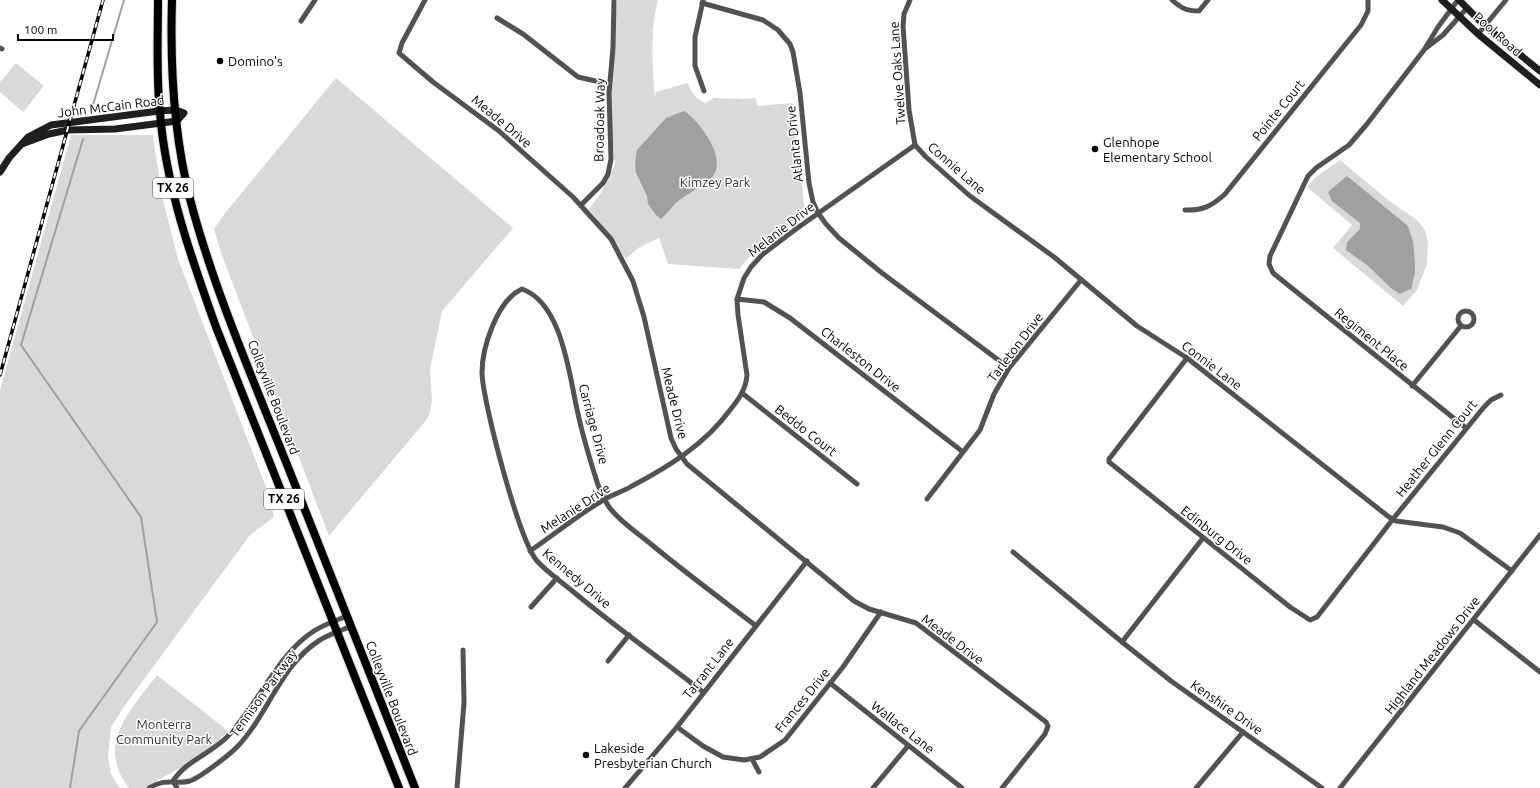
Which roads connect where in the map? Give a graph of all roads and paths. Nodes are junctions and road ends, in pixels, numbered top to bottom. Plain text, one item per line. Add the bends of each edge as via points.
1 (158, 0) edge
2 (172, 0) edge
3 (315, 0) edge
4 (425, 0) edge
5 (614, 0) edge
6 (910, 0) edge
7 (1172, 0) edge
8 (1208, 0) edge
9 (1368, 0) edge
10 (1442, 0) edge
11 (1458, 0) edge
12 (1506, 0) edge
13 (703, 2) edge
14 (1451, 8) junction
15 (1467, 8) junction
16 (1460, 16) junction
17 (497, 18) dead end
18 (301, 21) dead end
19 (1485, 26) junction
20 (1478, 34) junction
21 (1424, 50) junction
22 (1540, 71) edge
23 (609, 84) junction
24 (1540, 85) edge
25 (704, 91) dead end
26 (176, 110) junction
27 (160, 111) junction
28 (177, 121) junction
29 (161, 122) junction
30 (22, 144) junction
31 (915, 145) junction
32 (0, 172) edge
33 (581, 205) junction
34 (1185, 210) dead end
35 (818, 214) junction
36 (1081, 280) junction
37 (737, 299) junction
38 (1460, 327) dead end
39 (486, 345) joint
40 (1187, 358) junction
41 (1009, 368) junction
42 (1412, 386) junction
43 (742, 393) junction
44 (1501, 395) dead end
45 (263, 403) junction
46 (249, 409) junction
47 (1466, 428) junction
48 (963, 452) junction
49 (681, 457) junction
50 (857, 484) dead end
51 (605, 499) junction
52 (927, 499) dead end
53 (1393, 519) junction
54 (1540, 535) edge
55 (1203, 538) junction
56 (530, 551) junction
57 (1013, 552) dead end
58 (807, 561) junction
59 (1512, 571) junction
60 (557, 578) junction
61 (530, 607) dead end
62 (881, 612) junction
63 (347, 616) junction
64 (1314, 620) joint
65 (1474, 620) junction
66 (333, 622) junction
67 (756, 625) junction
68 (351, 626) junction
69 (337, 633) junction
70 (628, 635) junction
71 (1122, 642) junction
72 (463, 650) dead end
73 (608, 661) dead end
74 (1540, 672) edge
75 (830, 683) junction
76 (267, 685) junction
77 (276, 691) junction
78 (703, 692) junction
79 (676, 727) junction
80 (1243, 732) junction
81 (908, 746) junction
82 (752, 759) junction
83 (759, 772) dead end
84 (173, 780) junction
85 (150, 788) edge
86 (177, 788) edge
87 (399, 788) edge
88 (415, 788) edge
89 (457, 788) edge
90 (625, 788) edge
91 (873, 788) edge
92 (962, 788) edge
93 (1002, 788) edge
94 (1196, 788) edge
95 (1322, 788) edge
96 (1340, 788) edge

1 - 27 main road, Colleyville Boulevard / TX 26
2 - 26 main road, Colleyville Boulevard / TX 26 via 171,49
3 - 18 street
4 - 33 street, Meade Drive via 402,43 400,53 499,131
5 - 23 street, Broadoak Way
6 - 31 street, Twelve Oaks Lane via 904,14 903,26 909,110
7 - 8 street via 1184,10 1194,11 1199,11
9 - 34 street, Pointe Court via 1368,11 1361,24 1225,194 1208,207
10 - 14 main road, Pool Road
11 - 14 street
11 - 15 main road, Pool Road
12 - 19 street
13 - 25 street via 695,37 695,66
13 - 35 street, Atlanta Drive via 763,20 778,30 790,44 800,92 809,183
14 - 16 main road, Pool Road
14 - 21 street
15 - 16 street
15 - 19 main road, Pool Road
16 - 20 main road, Pool Road
16 - 21 street via 1443,35
17 - 23 street via 523,34 578,77
19 - 20 street
19 - 22 main road, Pool Road
20 - 24 main road, Pool Road
21 - 42 street, Regiment Place via 1349,145 1308,176 1270,256 1269,264 1273,273
23 - 33 street, Broadoak Way via 611,159 608,174 603,183
26 - 27 main road, John McCain Road
26 - 28 main road, Colleyville Boulevard / TX 26
27 - 29 main road, Colleyville Boulevard / TX 26
27 - 30 main road, John McCain Road via 51,125 28,137
28 - 29 main road, John McCain Road
28 - 45 main road, Colleyville Boulevard / TX 26 via 190,197 197,222 220,292
29 - 30 main road, John McCain Road via 115,129 68,130
29 - 46 main road, Colleyville Boulevard / TX 26 via 168,166 187,245
30 - 32 main road, John McCain Road via 8,158
31 - 35 street, Melanie Drive
31 - 36 street, Connie Lane via 970,196 1054,257
33 - 49 street, Meade Drive via 611,240 633,281 671,438
35 - 37 street, Melanie Drive via 764,254 751,267 744,278
35 - 41 street, Atlanta Drive via 839,238 882,273
36 - 40 street, Connie Lane via 1137,326
36 - 41 street, Tarleton Drive
37 - 43 street, Melanie Drive via 747,375
37 - 48 street, Charleston Drive via 764,302 790,318
38 - 42 street
39 - 51 street, Carriage Drive via 492,325 518,291 525,290 548,311 559,332 577,411
39 - 56 street, Kennedy Drive via 482,375 490,416 523,536
40 - 53 street, Connie Lane
40 - 55 street, Edinburg Drive via 1109,462
41 - 48 street, Tarleton Drive via 994,394 980,430
42 - 47 street, Regiment Place
43 - 49 street, Melanie Drive via 721,422
43 - 50 street, Beddo Court
44 - 47 street, Heather Glenn Court via 1491,400
45 - 46 main road
45 - 63 main road, Colleyville Boulevard / TX 26
46 - 66 main road, Colleyville Boulevard / TX 26
47 - 53 street, Heather Glenn Court
48 - 52 street, Tarleton Drive
49 - 51 street, Melanie Drive via 633,486
49 - 58 street, Meade Drive
51 - 56 street, Melanie Drive
51 - 67 street, Carriage Drive via 609,507 626,524
53 - 59 street, Connie Lane via 1460,532
53 - 64 street, Heather Glenn Court
54 - 59 street, Highland Meadows Drive
55 - 64 street, Edinburg Drive via 1290,607 1305,618
55 - 71 street
56 - 60 street, Kennedy Drive via 537,561
57 - 71 street, Kenshire Drive
58 - 62 street, Meade Drive via 854,601
58 - 67 street, Tarrant Lane
59 - 65 street, Highland Meadows Drive
60 - 61 street
60 - 70 street, Kennedy Drive
62 - 75 street, Frances Drive
62 - 93 street, Meade Drive via 916,623 1046,722 1048,730
63 - 66 street, Tennison Parkway
63 - 68 main road, Colleyville Boulevard / TX 26
65 - 74 street
65 - 96 street, Highland Meadows Drive
66 - 69 main road, Colleyville Boulevard / TX 26
66 - 76 street, Tennison Parkway via 302,640 284,659
67 - 78 street, Tarrant Lane
68 - 69 street, Tennison Parkway
68 - 88 main road, Colleyville Boulevard / TX 26
69 - 77 street, Tennison Parkway via 321,639 311,647 290,670
69 - 87 main road, Colleyville Boulevard / TX 26
70 - 73 street
70 - 78 street, Kennedy Drive
71 - 80 street, Kenshire Drive via 1171,681
72 - 89 street via 464,703
75 - 81 street, Wallace Lane
75 - 82 street, Frances Drive via 785,740 765,754
76 - 77 street
76 - 84 street, Tennison Parkway via 226,738 206,755 181,769
77 - 84 street, Tennison Parkway via 259,720 237,748 190,781
78 - 79 street, Tarrant Lane
79 - 82 street, Frances Drive via 714,753 735,760
79 - 90 street, Tarrant Lane
80 - 94 street
80 - 95 street, Kenshire Drive
81 - 91 street
81 - 92 street, Wallace Lane
82 - 83 street
84 - 85 street, Tennison Parkway
84 - 86 street

